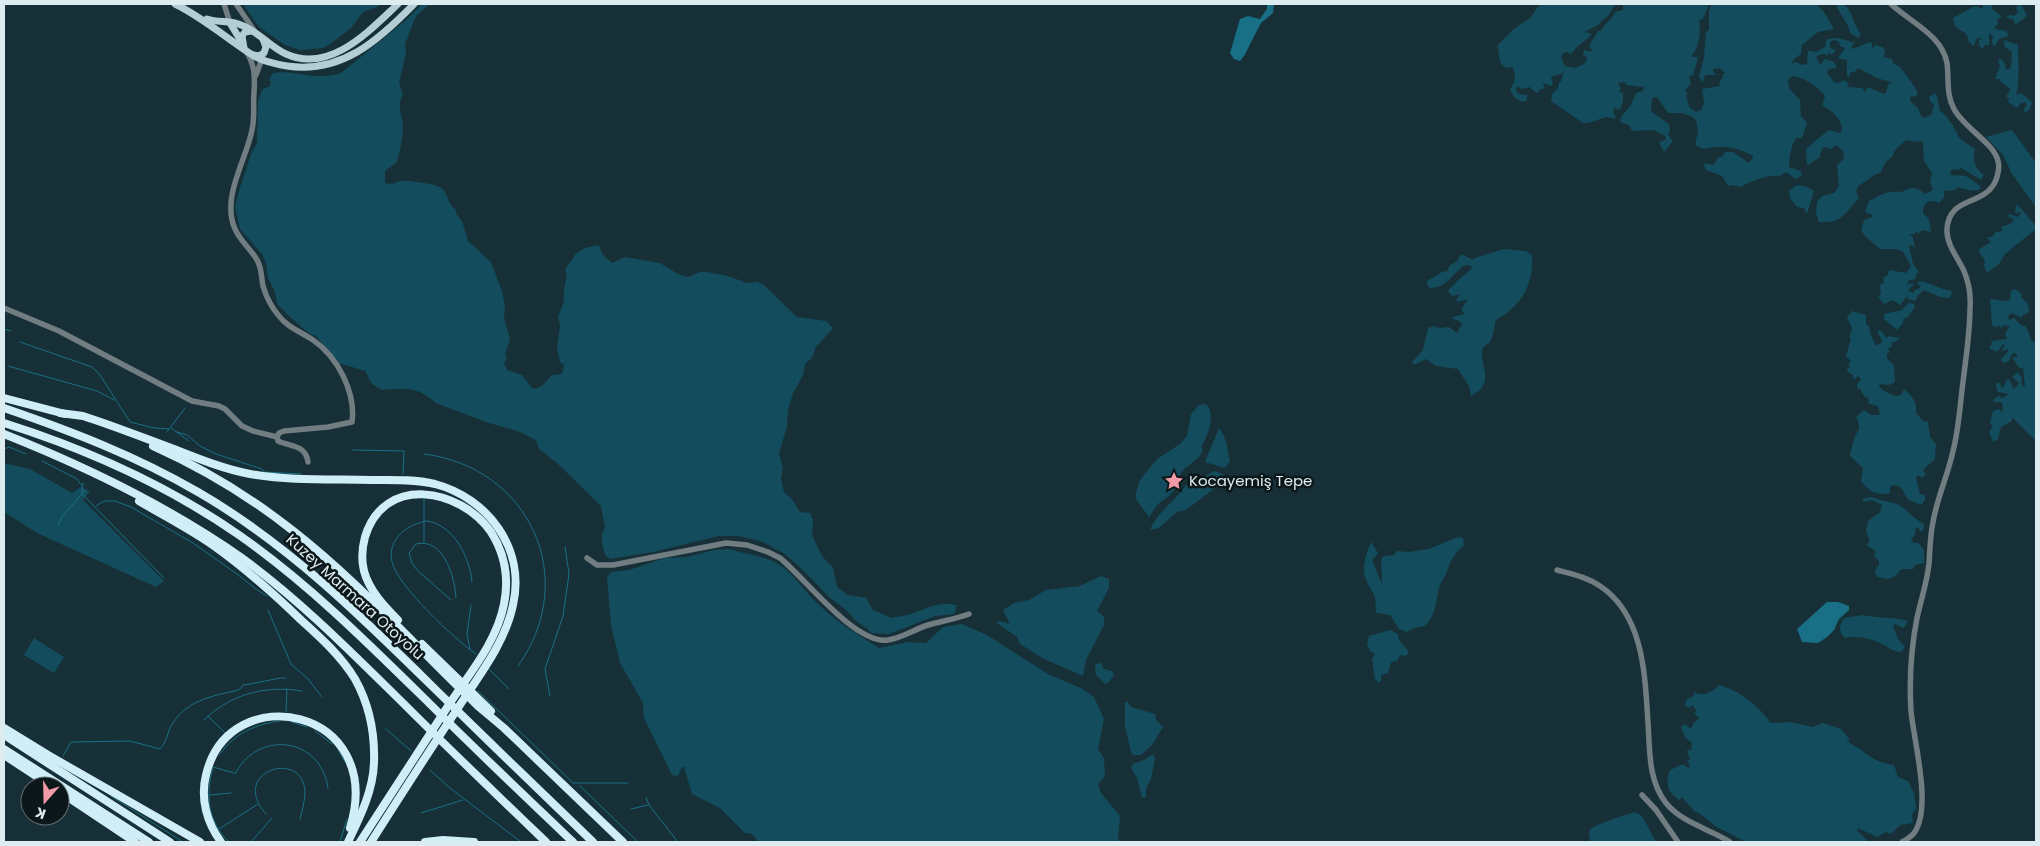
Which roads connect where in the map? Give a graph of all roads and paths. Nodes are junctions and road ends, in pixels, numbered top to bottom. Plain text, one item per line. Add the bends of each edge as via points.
1 (175, 4) edge
2 (236, 4) edge
3 (398, 4) edge
4 (414, 4) edge
5 (1891, 4) edge
6 (225, 6) edge
7 (198, 15) junction
8 (220, 22) junction
9 (230, 22) junction
10 (257, 35) junction
11 (243, 45) junction
12 (263, 56) junction
13 (255, 77) junction
14 (4, 308) edge
15 (4, 398) edge
16 (4, 408) edge
17 (60, 413) junction
18 (4, 423) edge
19 (4, 434) edge
20 (277, 437) junction
21 (308, 462) dead end
22 (91, 471) junction
23 (587, 558) dead end
24 (1557, 570) dead end
25 (969, 614) dead end
26 (4, 728) edge
27 (504, 728) junction
28 (4, 735) edge
29 (4, 749) edge
30 (4, 755) edge
31 (36, 776) edge
32 (1642, 794) dead end
33 (70, 799) edge
34 (135, 842) edge
35 (149, 842) edge
36 (170, 842) edge
37 (200, 842) edge
38 (221, 842) edge
39 (347, 842) edge
40 (360, 842) edge
41 (371, 842) edge
42 (425, 842) edge
43 (474, 842) edge
44 (546, 842) edge
45 (573, 842) edge
46 (594, 842) edge
47 (623, 842) edge
48 (1678, 842) edge
49 (1730, 842) edge
50 (1902, 842) edge

1 - 7 main road
2 - 10 street
3 - 10 main road via 350,45 315,60 299,59
4 - 12 main road via 358,52 334,64 301,68 278,65
5 - 50 street via 1939,44 1946,62 1949,95 1954,109 1971,131 1992,149 1999,168 1991,188 1978,199 1955,208 1947,228 1948,240 1968,282 1970,325 1954,447 1933,521 1926,581 1912,642 1911,711 1920,775 1921,813 1916,831
6 - 8 street
6 - 9 street
7 - 8 main road
7 - 11 main road
8 - 9 main road
9 - 10 main road via 240,24
9 - 11 main road
10 - 11 main road via 243,34
10 - 12 main road via 266,47
11 - 12 main road via 253,56
11 - 13 street
12 - 13 street
13 - 20 street via 254,122 232,198 233,223 258,261 266,293 278,316 314,341 332,359 346,382 353,412 352,422 328,428 284,431
14 - 20 street via 59,331 192,401 226,409 253,432
15 - 17 highway
16 - 46 highway, Kuzey Marmara Otoyolu via 77,433 146,464 198,492 274,543 360,616
17 - 27 highway via 117,431 161,450 222,481 263,508 318,550
17 - 41 highway via 92,419 249,474 275,478 426,483 462,494 490,516 510,548 516,580 508,621 474,683
18 - 45 highway, Kuzey Marmara Otoyolu via 79,450 142,478 214,518 266,555 346,622
19 - 22 highway
20 - 21 street via 280,442 303,450
22 - 39 highway via 180,524 238,564 313,630 344,663 364,698 374,746 372,782
22 - 44 highway via 184,520 272,582 333,635
23 - 25 street via 597,565 613,565 726,543 747,545 780,558 851,625 882,640
24 - 49 street via 1588,579 1623,608 1635,630 1642,664 1654,782 1678,815
26 - 37 highway
27 - 40 highway via 491,711 392,614 368,581 362,562 367,532 383,509 396,500 430,494 465,506 486,525 499,546 504,559 506,588 502,614 489,643 468,677 424,743
27 - 47 highway
28 - 36 highway
29 - 35 highway
30 - 31 highway
32 - 48 street
33 - 34 highway
38 - 39 highway via 209,822 204,801 204,784 211,759 225,739 241,727 259,719 284,716 306,721 326,731 350,760 357,792
42 - 43 highway

